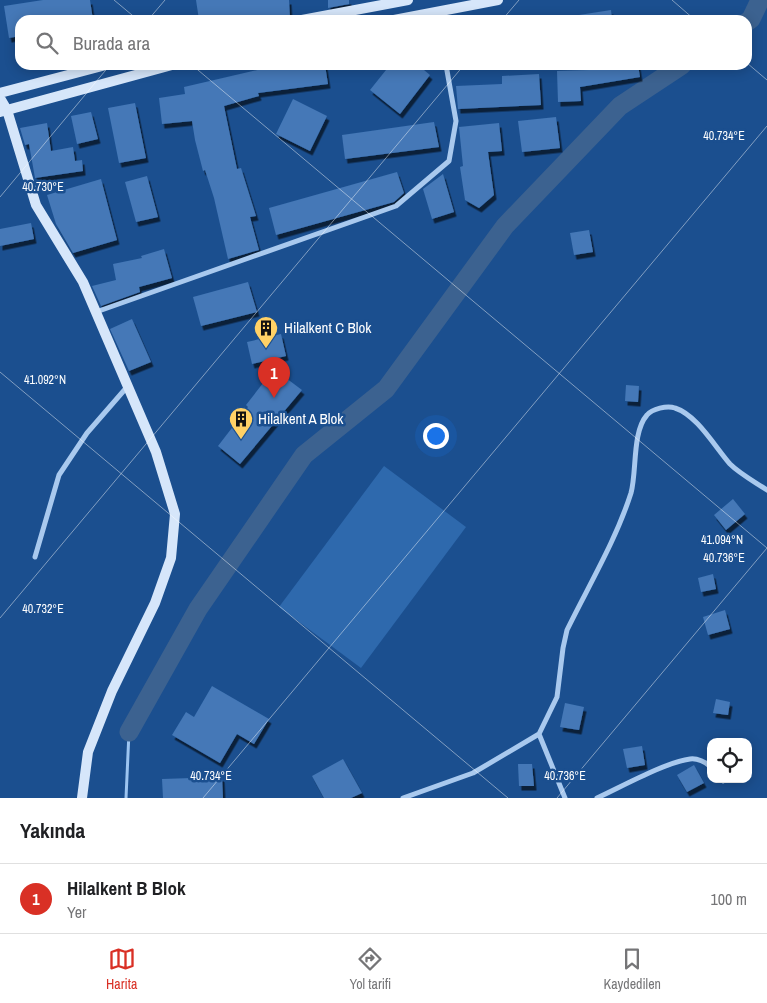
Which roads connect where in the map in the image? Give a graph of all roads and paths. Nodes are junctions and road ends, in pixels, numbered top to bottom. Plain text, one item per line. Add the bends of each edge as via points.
1 (408, 0) edge
2 (498, 0) edge
3 (328, 15) edge
4 (441, 15) edge
5 (87, 70) edge
6 (154, 70) edge
7 (447, 70) edge
8 (0, 93) edge
9 (0, 98) edge
10 (4, 111) edge
11 (96, 312) junction
12 (127, 387) junction
13 (767, 490) edge
14 (34, 557) dead end
15 (539, 734) junction
16 (707, 763) edge
17 (82, 798) edge
18 (403, 798) edge
19 (565, 798) edge
20 (597, 798) edge

1 - 3 main road
2 - 4 main road
5 - 8 main road
6 - 10 main road
7 - 11 street via 456,121 449,162 396,206
9 - 10 main road
10 - 11 main road via 36,205 83,282
11 - 12 main road
12 - 14 street via 87,433 59,475
12 - 17 main road via 156,452 175,514 171,558 155,603 112,691 88,752
13 - 15 street via 731,465 685,412 673,407 654,410 646,416 622,519 567,630 557,697
15 - 18 street via 473,773
15 - 19 street
16 - 20 street via 691,759

